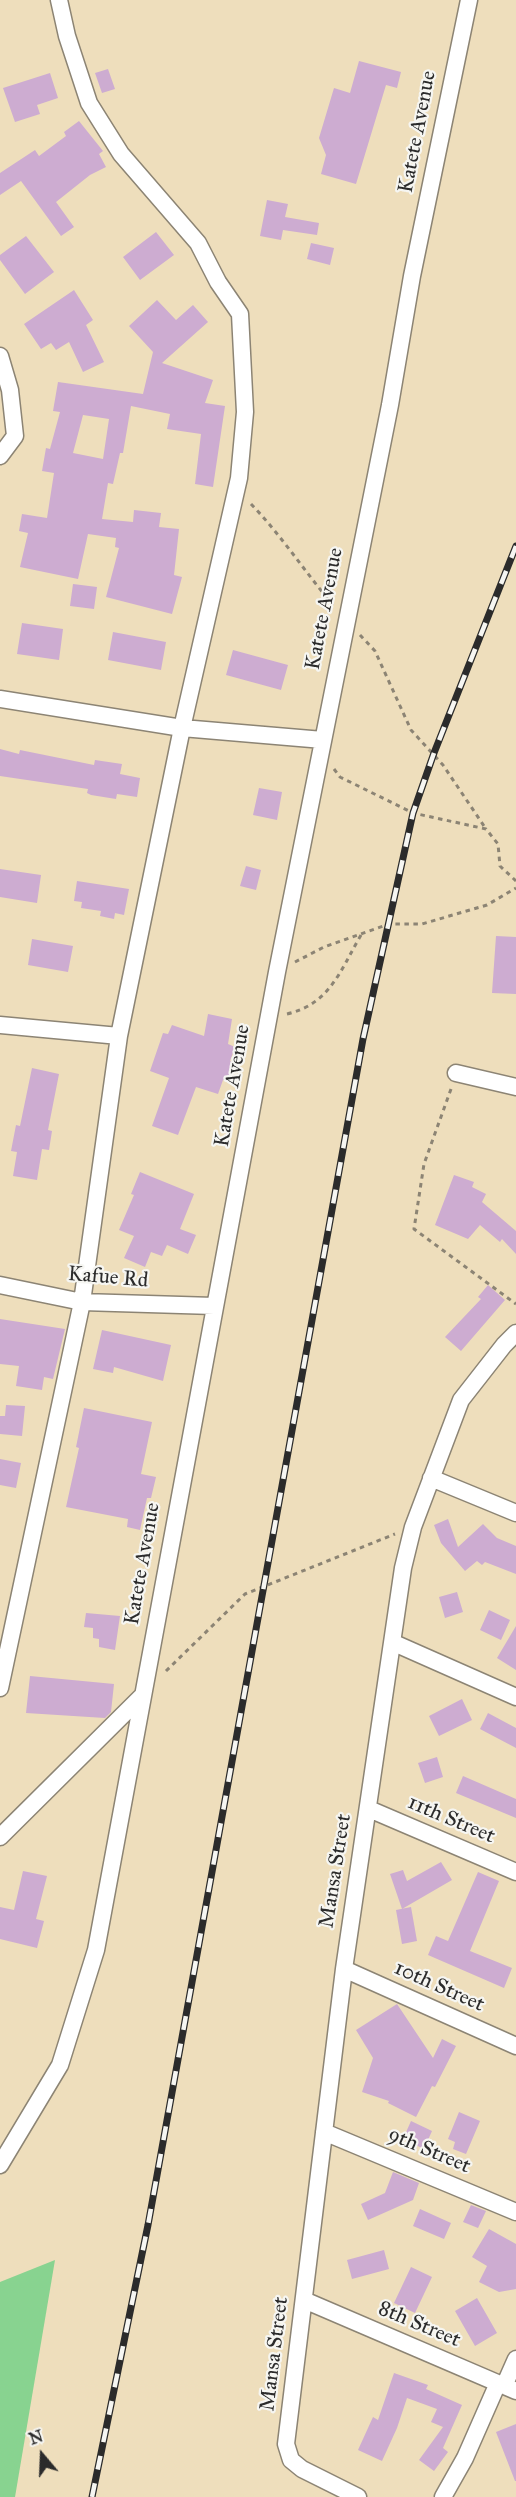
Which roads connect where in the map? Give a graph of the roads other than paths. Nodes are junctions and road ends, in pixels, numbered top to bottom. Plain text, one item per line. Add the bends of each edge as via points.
1 (59, 0) edge
2 (469, 0) edge
3 (0, 356) edge
4 (0, 456) edge
5 (0, 699) edge
6 (182, 728) junction
7 (322, 747) junction
8 (0, 1025) edge
9 (119, 1036) junction
10 (456, 1073) road end
11 (516, 1087) edge
12 (0, 1285) edge
13 (82, 1302) junction
14 (214, 1306) junction
15 (516, 1333) edge
16 (430, 1478) junction
17 (516, 1513) edge
18 (393, 1643) junction
19 (0, 1688) edge
20 (141, 1697) junction
21 (516, 1697) edge
22 (369, 1809) junction
23 (0, 1837) edge
24 (516, 1872) edge
25 (344, 1970) junction
26 (516, 2046) edge
27 (324, 2132) junction
28 (0, 2165) edge
29 (516, 2212) edge
30 (304, 2300) junction
31 (516, 2359) edge
32 (506, 2387) edge
33 (358, 2497) edge
34 (443, 2497) edge

1 - 6 street via 89,103 121,154 198,243 240,314 245,412 237,489
2 - 7 street, Katete Avenue
3 - 4 street via 10,390 15,436
5 - 6 street
6 - 7 street
6 - 9 street
7 - 14 street, Katete Avenue
8 - 9 street
9 - 13 street
10 - 11 street
12 - 13 street, Kafue Rd
13 - 14 street, Kafue Rd
13 - 19 street
14 - 20 street, Katete Avenue
15 - 16 street, Mansa Street via 461,1400
16 - 17 street
16 - 18 street, Mansa Street via 403,1568
18 - 21 street
18 - 22 street, Mansa Street
20 - 23 street
20 - 28 street, Katete Avenue via 96,1950 60,2065
22 - 24 street, 11th Street
22 - 25 street, Mansa Street
25 - 26 street, 10th Street
25 - 27 street, Mansa Street
27 - 29 street, 9th Street
27 - 30 street, Mansa Street
30 - 32 street, 8th Street
30 - 33 street, Mansa Street via 286,2444 291,2460 302,2469
31 - 32 street
32 - 34 street

